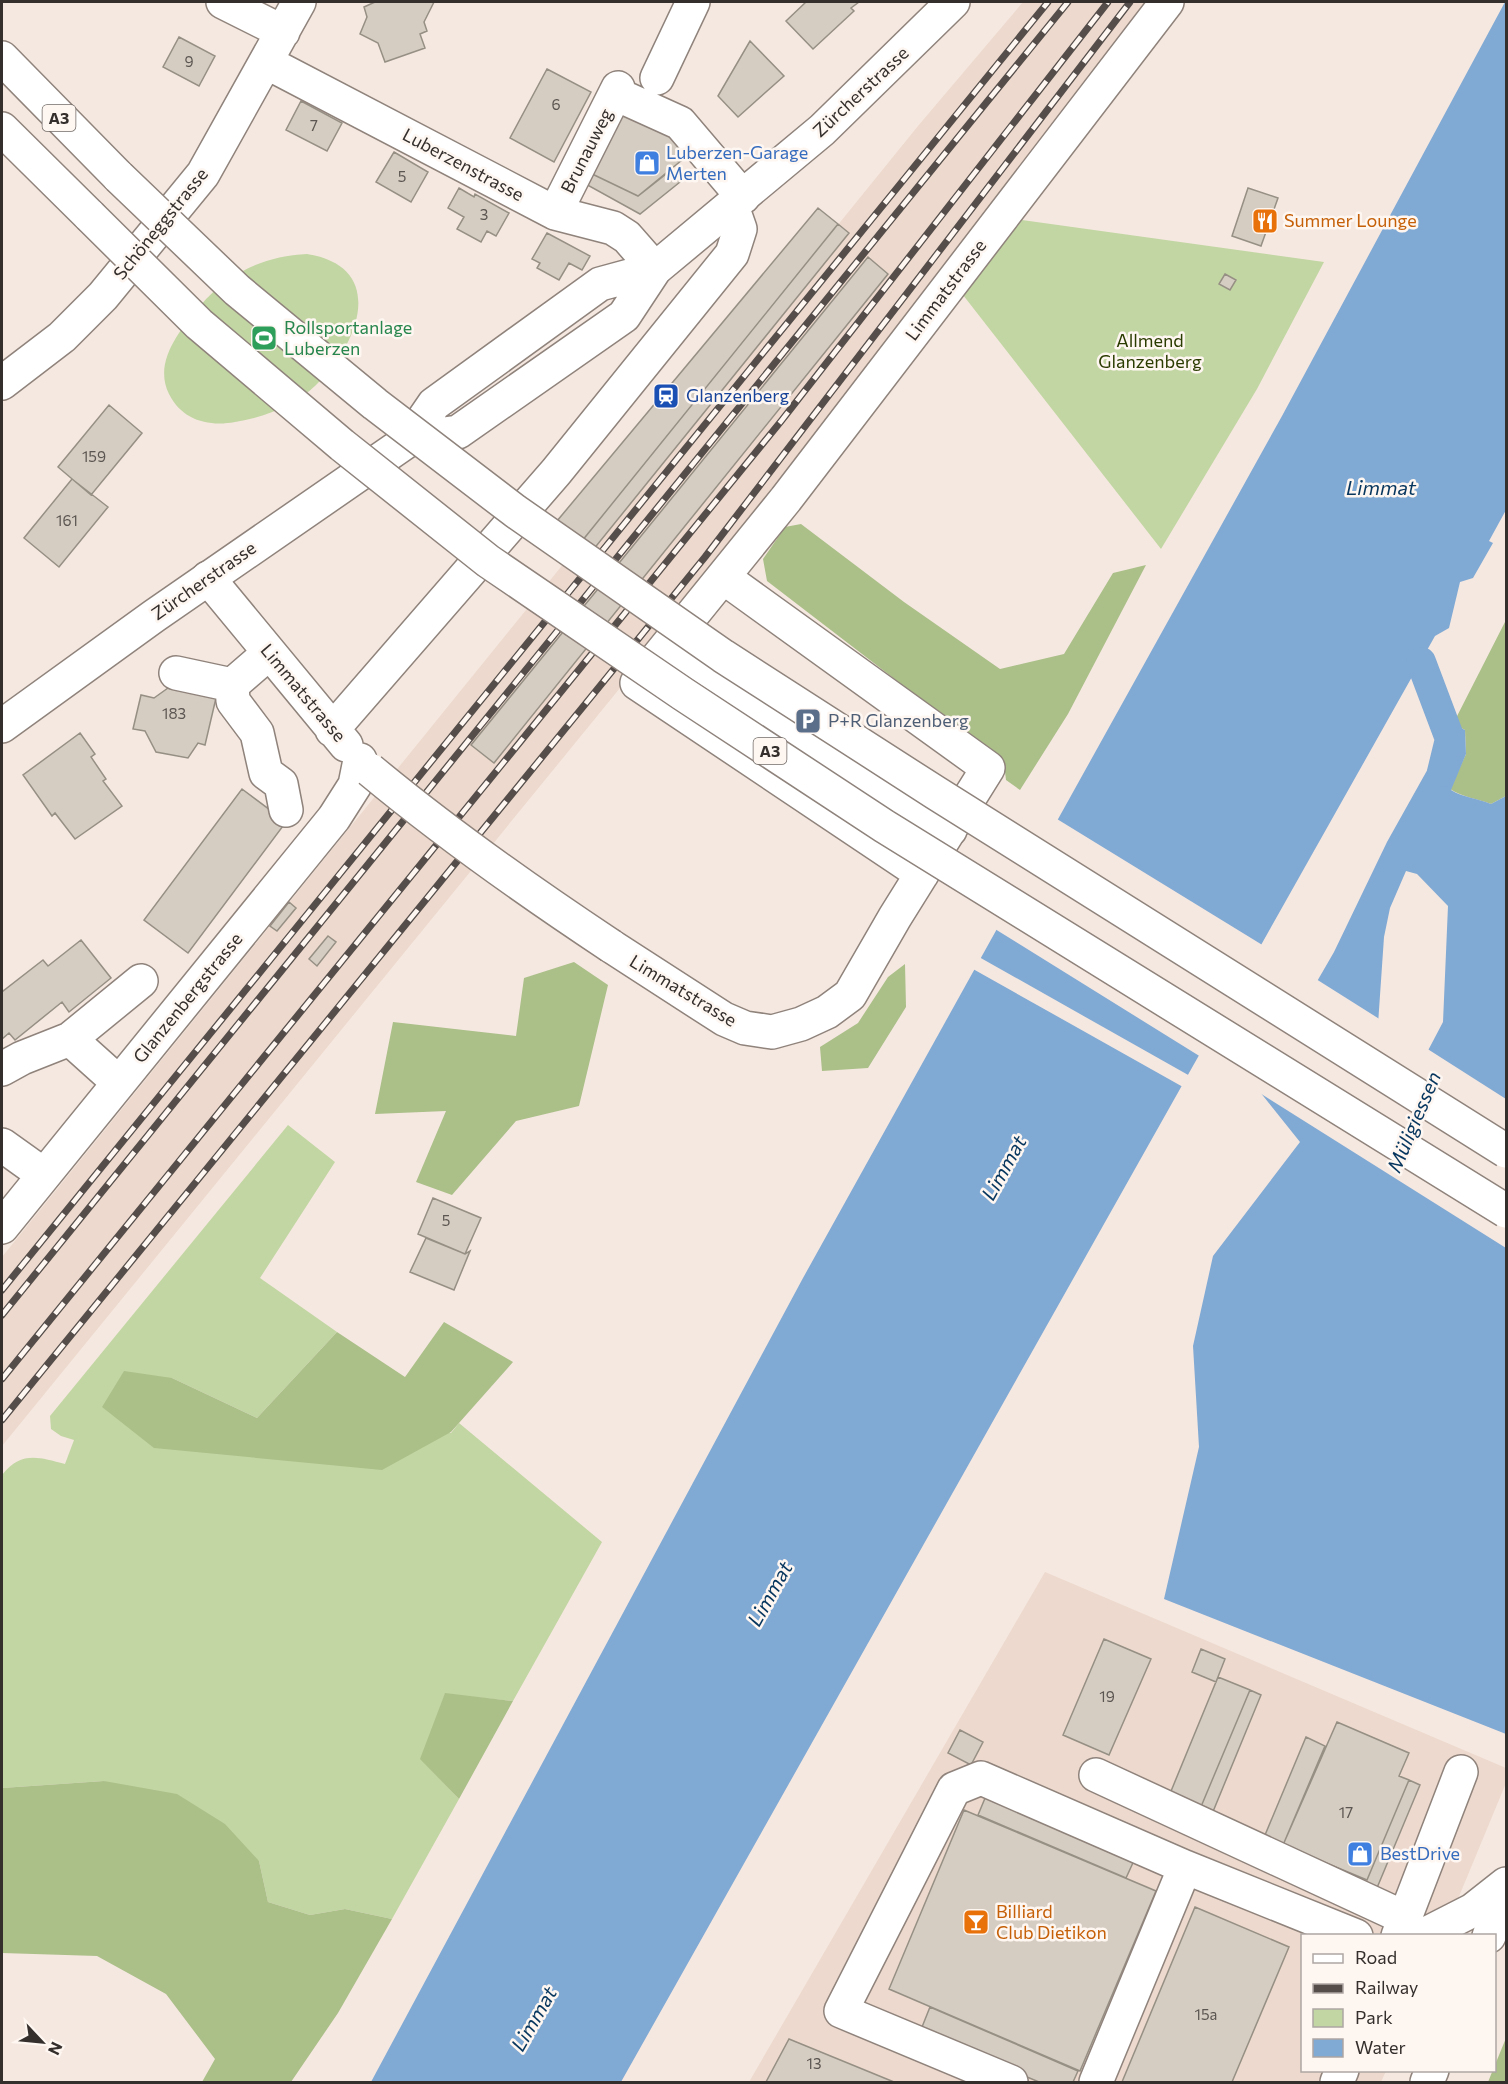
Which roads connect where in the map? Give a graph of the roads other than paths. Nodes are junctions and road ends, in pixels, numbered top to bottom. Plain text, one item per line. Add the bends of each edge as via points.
1 (223, 2) edge
2 (299, 2) edge
3 (693, 2) edge
4 (953, 2) edge
5 (1167, 2) edge
6 (283, 32) junction
7 (2, 58) edge
8 (266, 62) junction
9 (657, 78) dead end
10 (2, 129) edge
11 (738, 201) junction
12 (555, 213) junction
13 (655, 269) junction
14 (2, 383) edge
15 (723, 577) junction
16 (208, 578) junction
17 (669, 644) junction
18 (269, 653) junction
19 (176, 673) dead end
20 (232, 685) junction
21 (2, 726) edge
22 (332, 729) junction
23 (365, 765) junction
24 (286, 810) dead end
25 (950, 830) junction
26 (922, 874) junction
27 (141, 981) dead end
28 (70, 1039) junction
29 (2, 1069) edge
30 (119, 1083) junction
31 (2, 1145) edge
32 (1506, 1151) edge
33 (44, 1175) junction
34 (1506, 1211) edge
35 (2, 1227) edge
36 (1461, 1772) dead end
37 (1096, 1775) dead end
38 (1185, 1867) junction
39 (1506, 1884) edge
40 (1506, 1893) edge
41 (1408, 1930) edge
42 (1353, 1934) edge
43 (1489, 1934) edge
44 (1011, 2082) edge
45 (1096, 2082) edge

1 - 6 main road
2 - 6 main road, Schöneggstrasse
3 - 9 main road
4 - 11 main road, Zürcherstrasse via 830,123
5 - 15 main road, Limmatstrasse
6 - 8 main road, Schöneggstrasse
7 - 32 main road, A3, bridge via 237,290 375,404 515,511 723,656
8 - 12 main road, Luberzenstrasse
8 - 14 main road, Schöneggstrasse via 203,174 110,287 63,337
10 - 34 main road, A3, bridge via 199,324 488,561 884,826
11 - 12 main road, Brunauweg via 680,123 622,93
11 - 13 main road, Zürcherstrasse
11 - 22 main road via 740,229 732,254 556,472
12 - 13 main road, Luberzenstrasse via 613,228 627,237
13 - 16 main road, Zürcherstrasse via 600,284 434,404 410,439
15 - 17 main road, Limmatstrasse
15 - 25 main road, Limmatstrasse via 988,768
16 - 18 main road, Limmatstrasse
16 - 21 main road, Zürcherstrasse
17 - 25 main road
17 - 26 main road, Limmatstrasse via 637,682
18 - 20 main road
18 - 22 main road, Limmatstrasse
19 - 20 main road
20 - 24 main road via 234,701 257,733 266,773 281,784
22 - 23 main road, Limmatstrasse
23 - 26 main road, Limmatstrasse, bridge via 435,824 524,889 724,1019 744,1028 772,1032 801,1024 850,995
23 - 30 main road, Glanzenbergstrasse via 334,818
25 - 26 main road, Limmatstrasse
27 - 28 main road
28 - 29 main road
28 - 30 main road
30 - 33 main road, Glanzenbergstrasse
31 - 33 main road
33 - 35 main road, Glanzenbergstrasse
36 - 41 main road
37 - 41 main road
38 - 42 main road
38 - 44 main road via 981,1779 954,1789 840,2011
38 - 45 main road
39 - 41 main road via 1473,1910
40 - 43 main road

